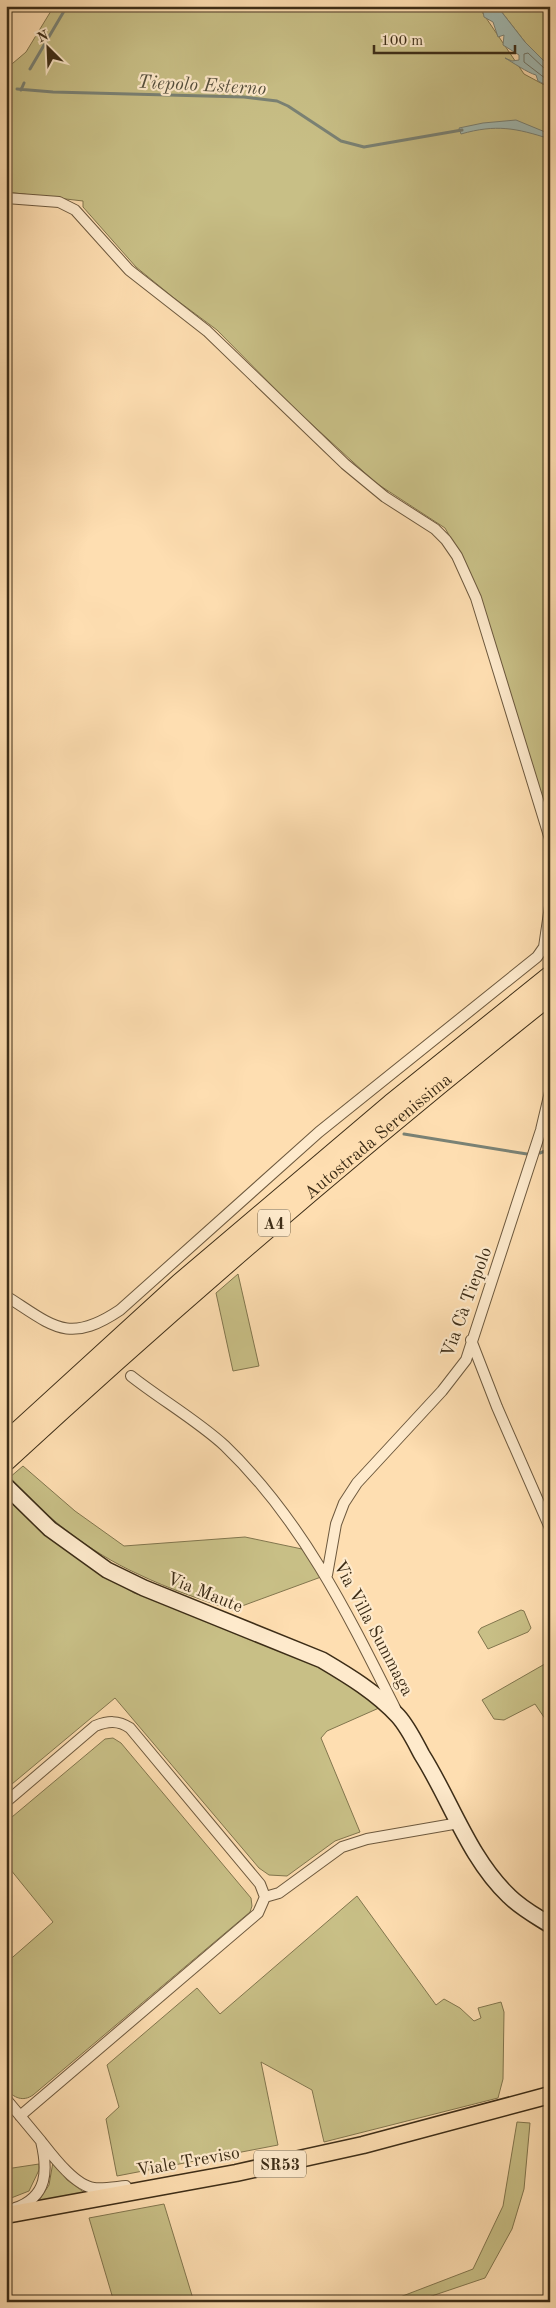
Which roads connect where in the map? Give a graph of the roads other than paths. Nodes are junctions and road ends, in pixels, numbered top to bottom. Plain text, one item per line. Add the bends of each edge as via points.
1 (6, 198) edge
2 (550, 839) edge
3 (550, 906) edge
4 (550, 976) edge
5 (550, 995) edge
6 (550, 1032) edge
7 (550, 1057) edge
8 (550, 1092) edge
9 (6, 1296) edge
10 (471, 1340) junction
11 (131, 1376) dead end
12 (6, 1442) edge
13 (6, 1461) edge
14 (9, 1489) edge
15 (550, 1528) edge
16 (327, 1575) junction
17 (378, 1673) junction
18 (360, 1684) junction
19 (400, 1717) junction
20 (6, 1802) edge
21 (459, 1823) junction
22 (265, 1897) junction
23 (550, 1925) edge
24 (550, 2095) edge
25 (6, 2099) edge
26 (20, 2116) junction
27 (41, 2141) junction
28 (236, 2173) junction
29 (6, 2210) edge
30 (6, 2215) edge

1 - 2 street via 59,202 75,210 129,270 206,331 345,464 446,540 476,598
3 - 9 street via 544,947 537,957 319,1132 120,1310 90,1327 68,1329 44,1320
4 - 12 highway, Autostrada Serenissima / A4 via 391,1104 180,1283
5 - 13 highway, Autostrada Serenissima / A4 via 406,1110 190,1294
6 - 7 street
8 - 10 street, Via Cà Tiepolo via 520,1197
10 - 15 street
10 - 16 street, Via Cà Tiepolo via 466,1360 458,1371 344,1503 336,1524
11 - 16 street, Via Villa Summaga via 224,1446 281,1509
14 - 18 street, Via Maute via 50,1529 107,1570 322,1660
16 - 17 street, Via Villa Summaga
17 - 18 street
17 - 19 street, Via Villa Summaga
18 - 19 street, Via Maute
19 - 21 street, Via Villa Summaga
20 - 22 street via 95,1726 108,1722 124,1724 260,1884
21 - 22 street via 350,1844 332,1853 279,1893
21 - 23 street, Via Villa Summaga via 508,1896
22 - 26 street via 258,1914
24 - 28 main road, Viale Treviso / SR53 via 363,2145
25 - 26 street
26 - 27 street
27 - 28 street via 67,2171 84,2186 92,2188
27 - 29 street via 46,2171 39,2192 24,2204
28 - 30 main road, Viale Treviso / SR53

